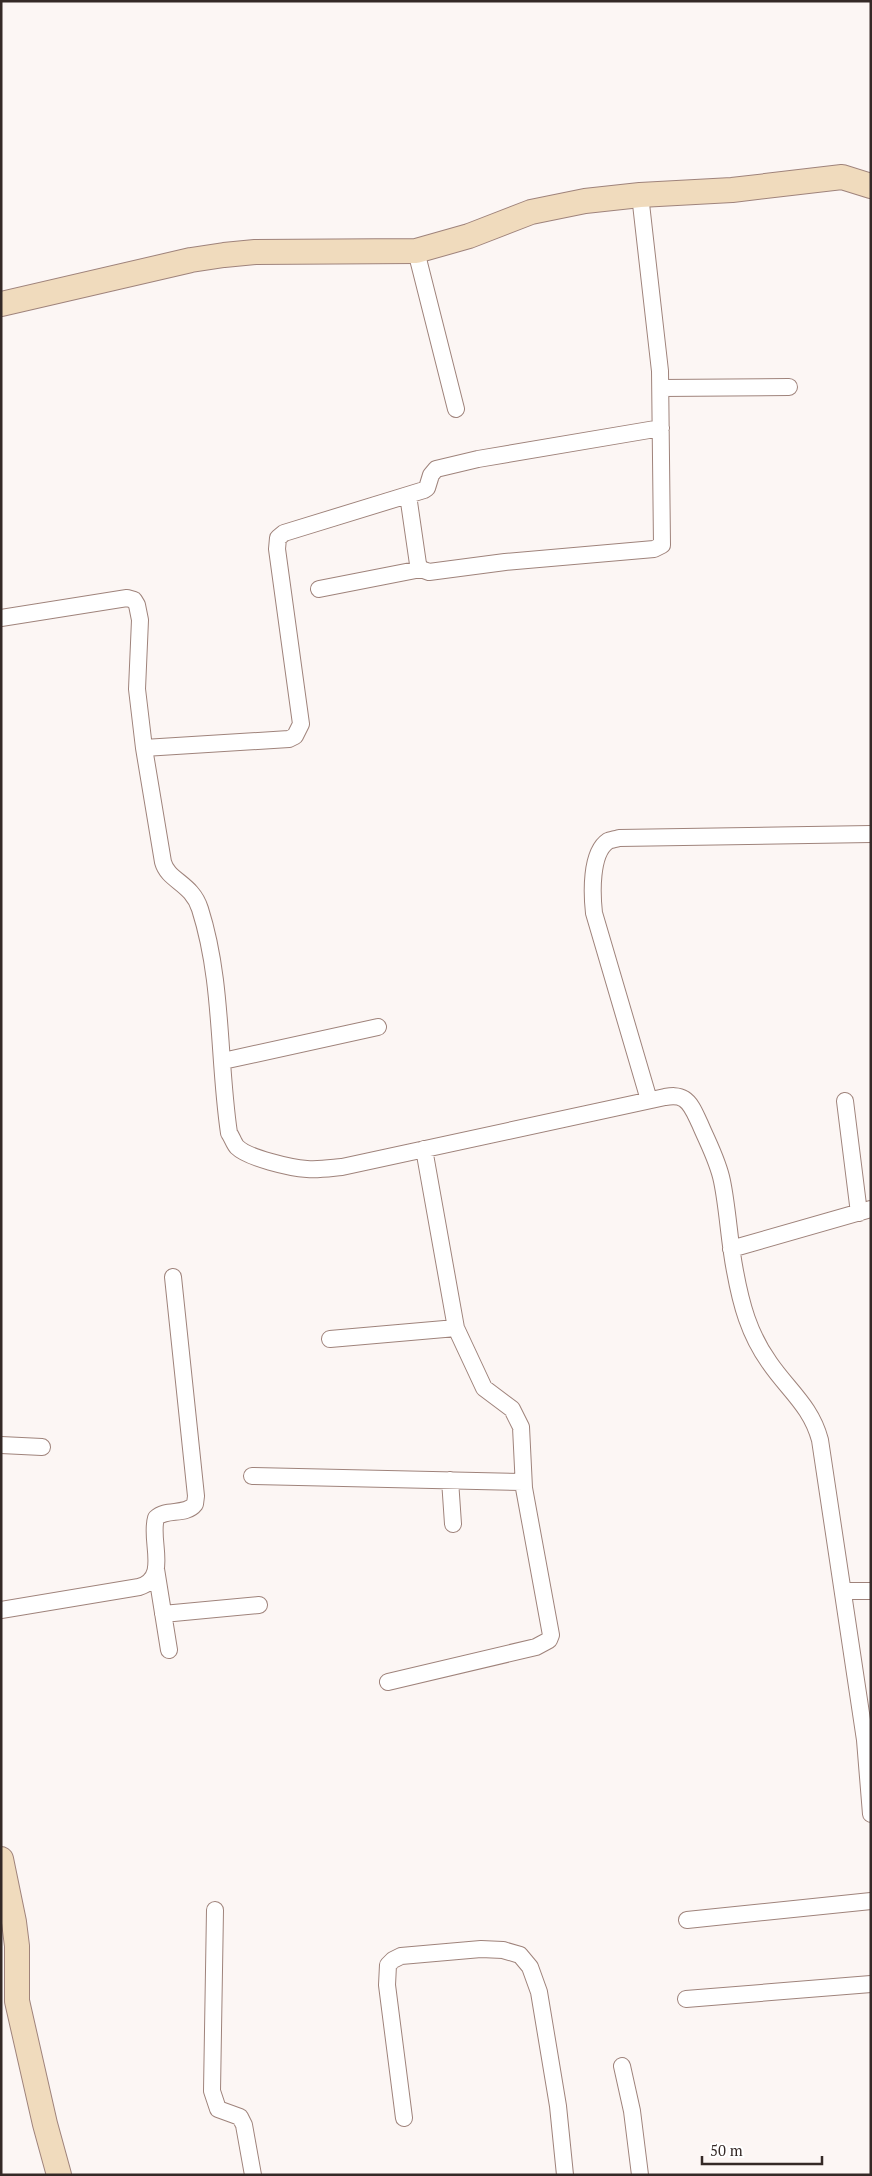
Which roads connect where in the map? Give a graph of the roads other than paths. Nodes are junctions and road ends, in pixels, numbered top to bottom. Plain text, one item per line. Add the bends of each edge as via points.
1 (871, 186) edge
2 (640, 195) junction
3 (416, 251) junction
4 (1, 304) edge
5 (661, 388) junction
6 (789, 388) dead end
7 (456, 408) dead end
8 (661, 428) junction
9 (408, 495) junction
10 (422, 570) junction
11 (319, 588) dead end
12 (1, 618) edge
13 (144, 748) junction
14 (871, 834) edge
15 (378, 1027) dead end
16 (223, 1062) junction
17 (649, 1100) junction
18 (846, 1101) dead end
19 (424, 1149) junction
20 (865, 1211) edge
21 (731, 1249) junction
22 (173, 1277) dead end
23 (456, 1328) junction
24 (330, 1339) dead end
25 (1, 1445) edge
26 (42, 1447) dead end
27 (252, 1476) dead end
28 (450, 1480) junction
29 (524, 1482) junction
30 (453, 1524) dead end
31 (156, 1569) junction
32 (843, 1591) junction
33 (871, 1591) edge
34 (259, 1605) dead end
35 (1, 1610) edge
36 (163, 1614) junction
37 (169, 1650) dead end
38 (388, 1682) dead end
39 (871, 1814) edge
40 (1, 1859) edge
41 (871, 1901) edge
42 (215, 1910) dead end
43 (687, 1920) dead end
44 (871, 1984) edge
45 (686, 1999) dead end
46 (622, 2066) dead end
47 (404, 2118) dead end
48 (59, 2175) edge
49 (253, 2175) edge
50 (566, 2175) edge
51 (640, 2175) edge

1 - 2 street via 842,177 732,190
2 - 3 street via 554,206
2 - 5 street
3 - 4 street via 224,255
3 - 7 street
5 - 6 street
5 - 8 street
8 - 9 street via 436,469 427,488
8 - 10 street via 663,540 658,548 429,572
9 - 10 street via 418,564
9 - 13 street via 284,532 278,538 301,724 296,736
10 - 11 street
12 - 13 street via 127,598 134,600 140,620 137,689
13 - 16 street via 164,868 188,888 200,908 209,944
14 - 17 street via 619,838 608,841 601,849 592,882 594,913
15 - 16 street
16 - 19 street via 229,1133 237,1147 248,1154 308,1170 342,1167
17 - 19 street
17 - 21 street via 674,1096 684,1099 693,1110 716,1159
18 - 20 street
19 - 23 street
20 - 21 street
21 - 32 street via 742,1304 757,1345 806,1406 817,1428
22 - 31 street via 196,1501 192,1508 156,1518
23 - 24 street
23 - 29 street via 484,1388 512,1409 517,1417 522,1437
25 - 26 street
27 - 28 street
28 - 29 street
28 - 30 street
29 - 38 street via 551,1628 549,1640 536,1647
31 - 35 street via 154,1578 139,1587
31 - 36 street
32 - 33 street
32 - 39 street via 865,1740
34 - 36 street
36 - 37 street
40 - 48 street via 17,1946 17,2001
41 - 43 street
42 - 49 street via 213,2098 218,2109 240,2117
44 - 45 street
46 - 51 street via 632,2111
47 - 50 street via 388,1965 402,1956 481,1949 520,1955 530,1967 539,1992

